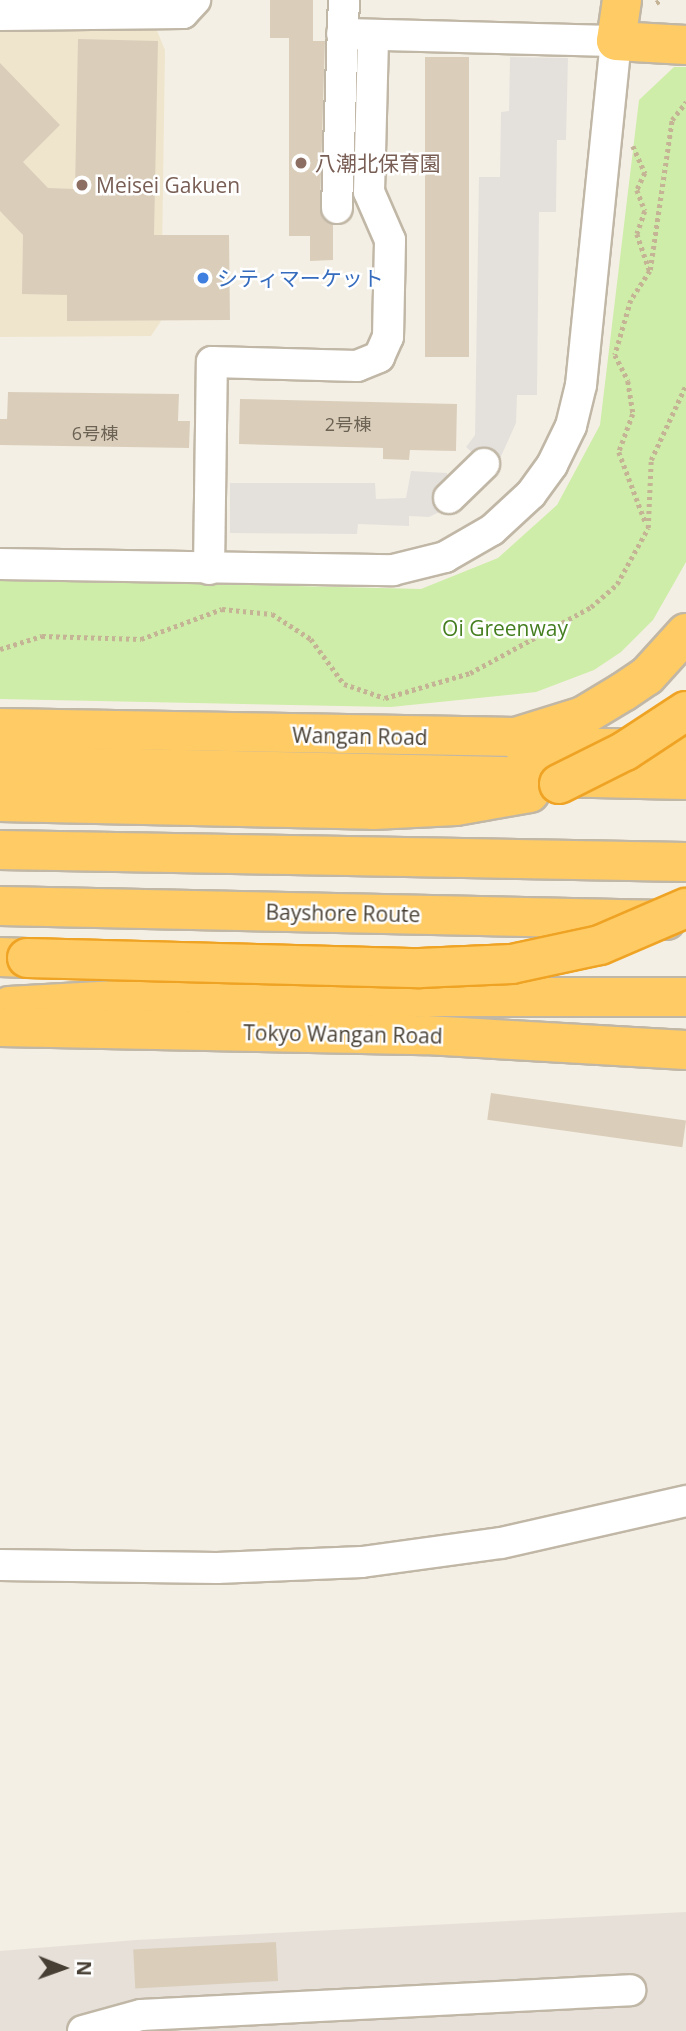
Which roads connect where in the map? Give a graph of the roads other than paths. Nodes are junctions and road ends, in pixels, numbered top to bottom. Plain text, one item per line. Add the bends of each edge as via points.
1 (195, 0) edge
2 (344, 0) edge
3 (622, 0) edge
4 (0, 15) edge
5 (342, 34) junction
6 (373, 35) junction
7 (616, 41) junction
8 (686, 45) edge
9 (337, 208) dead end
10 (484, 464) dead end
11 (449, 498) dead end
12 (0, 564) edge
13 (209, 569) junction
14 (686, 633) edge
15 (686, 711) edge
16 (0, 728) edge
17 (686, 728) edge
18 (474, 739) junction
19 (686, 749) edge
20 (0, 765) edge
21 (686, 780) edge
22 (559, 784) junction
23 (17, 802) edge
24 (0, 850) edge
25 (686, 862) edge
26 (0, 906) edge
27 (686, 908) edge
28 (686, 920) edge
29 (14, 958) edge
30 (686, 997) edge
31 (0, 1007) edge
32 (0, 1027) edge
33 (686, 1050) edge
34 (686, 1501) edge
35 (0, 1565) edge
36 (630, 1990) dead end
37 (83, 2031) edge

1 - 4 street via 183,13
2 - 5 street
3 - 7 highway
5 - 6 street
5 - 9 street
6 - 7 street via 540,47
6 - 13 street via 369,192 390,240 388,337 379,357 357,366 212,362 220,507
7 - 8 highway
7 - 13 street via 581,385 566,436 537,487 492,530 430,562 377,571
10 - 11 street
12 - 13 street
14 - 18 highway, Wangan Road via 647,676 583,716 550,730
15 - 22 highway, bridge via 616,756
16 - 18 highway, Wangan Road
17 - 22 highway, bridge via 617,765
18 - 19 highway via 517,747
20 - 21 highway
22 - 23 highway via 492,801 415,809
24 - 25 highway
26 - 28 highway, Bayshore Route
27 - 29 highway, bridge via 600,945 501,965 406,968
30 - 31 highway via 154,998
32 - 33 highway, Tokyo Wangan Road via 426,1035
34 - 35 street via 501,1543 362,1562 217,1568
36 - 37 street via 141,2015

